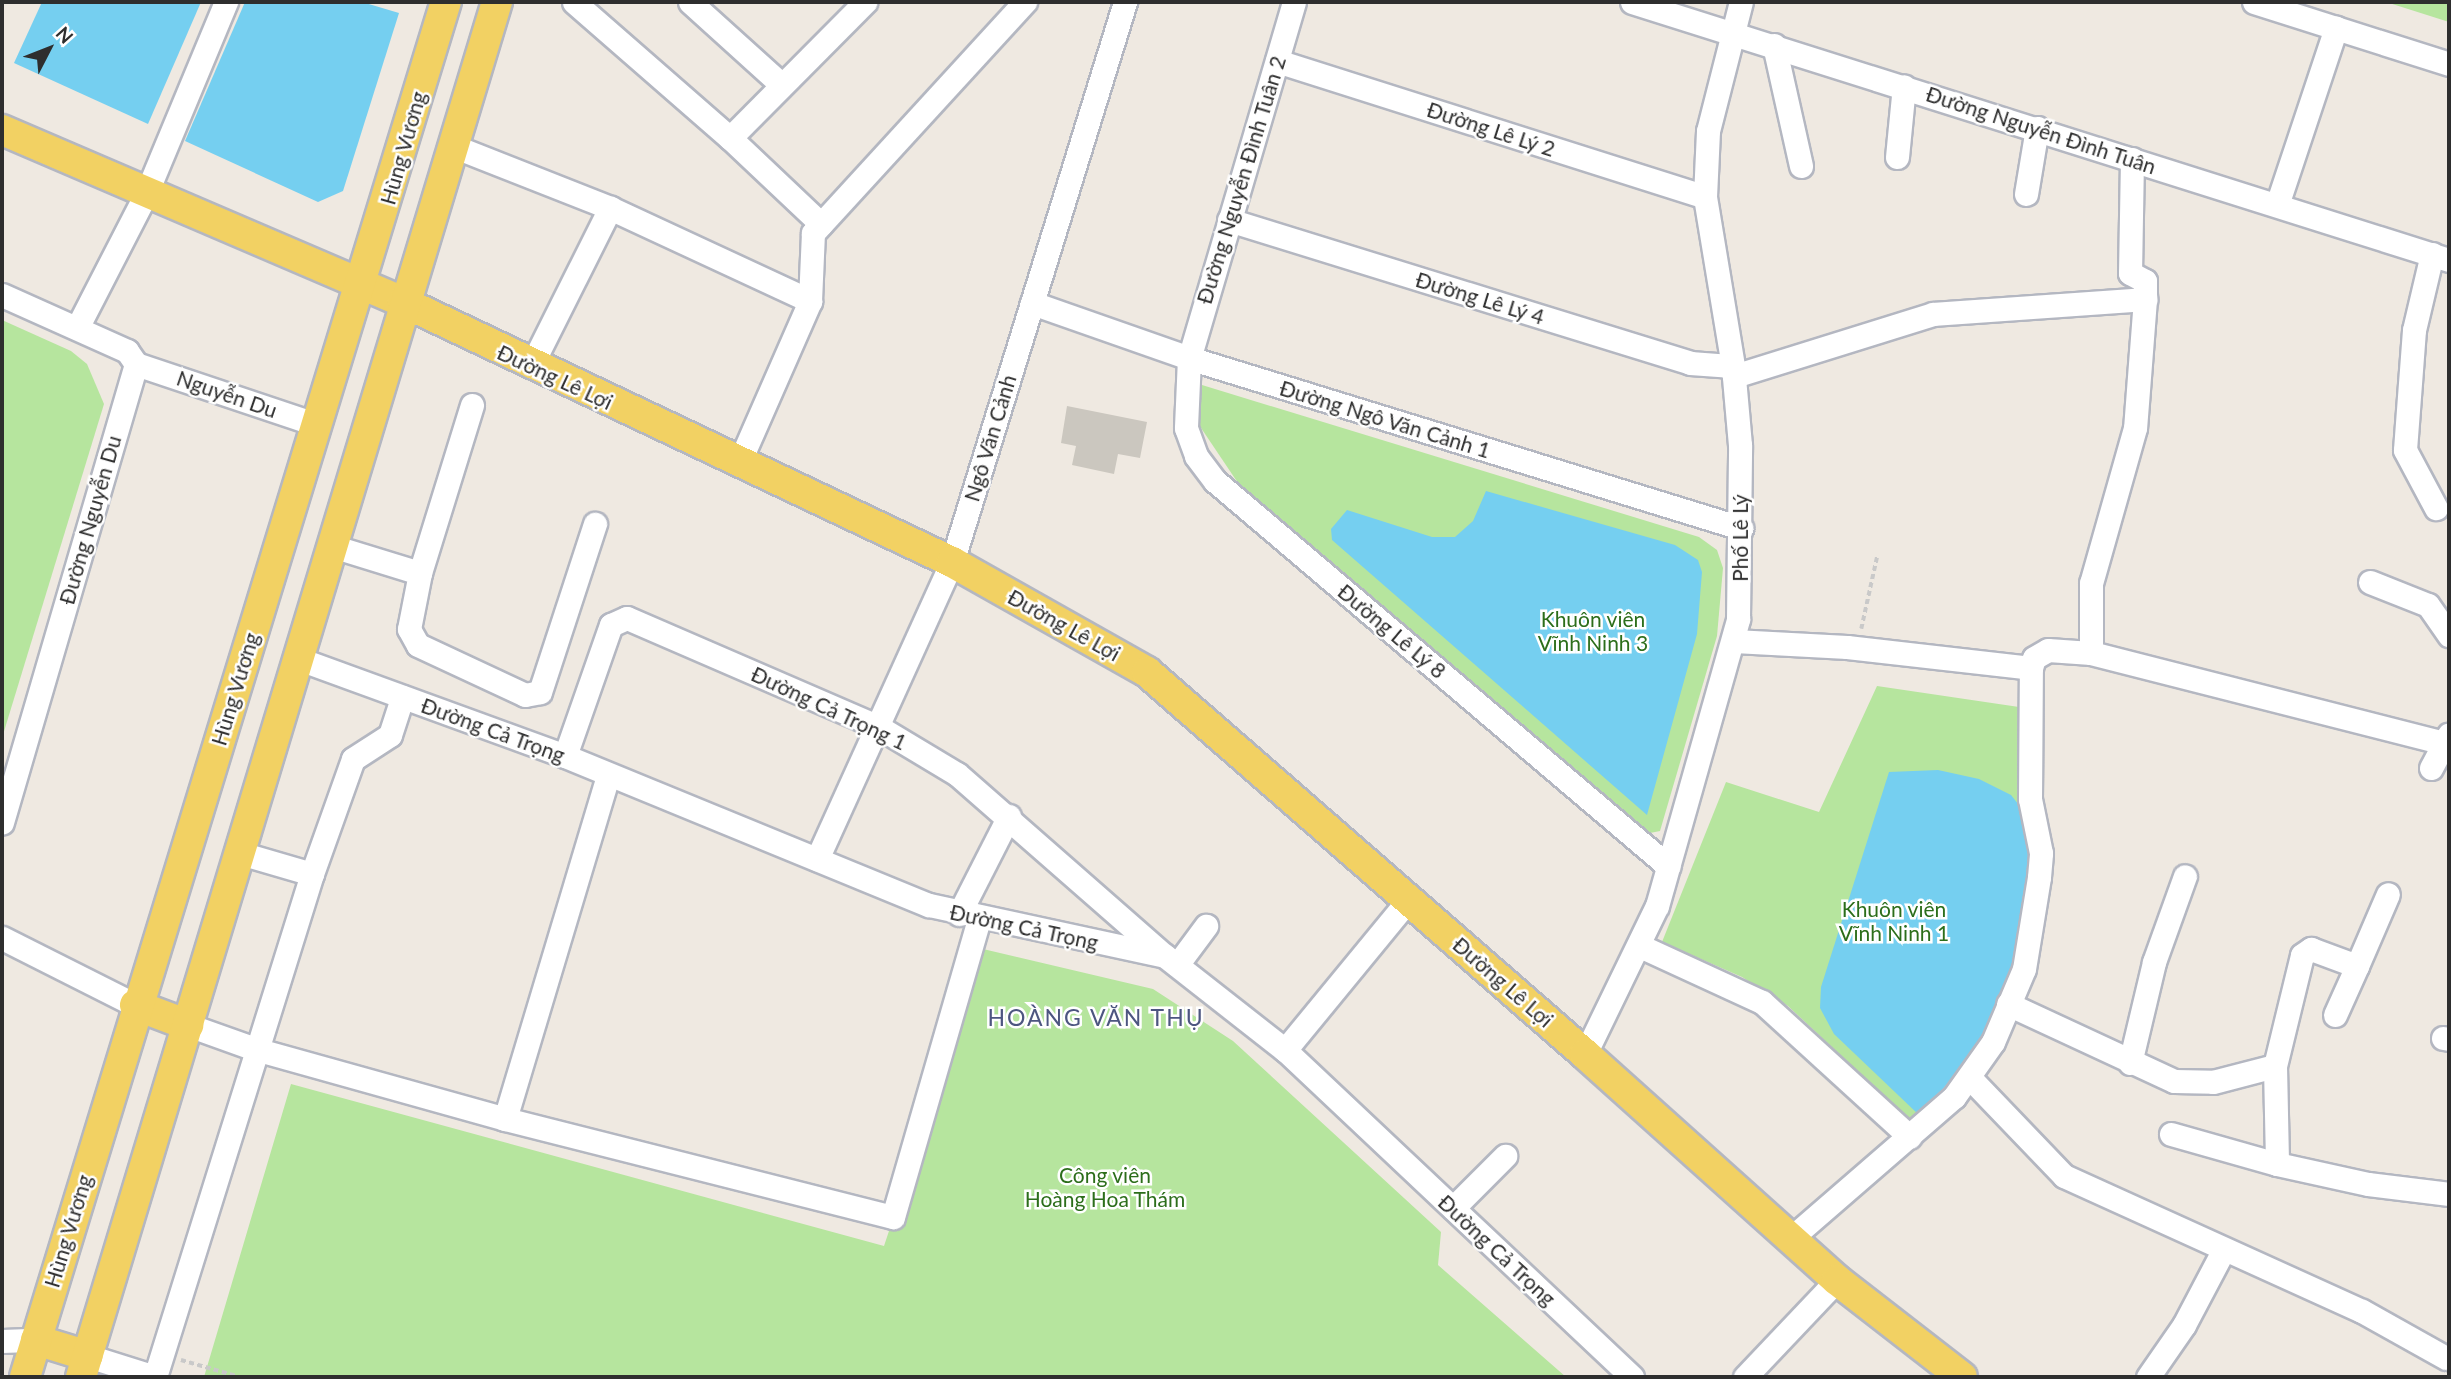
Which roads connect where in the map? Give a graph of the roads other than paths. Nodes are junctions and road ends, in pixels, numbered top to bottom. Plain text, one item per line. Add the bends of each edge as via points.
1 (226, 2) edge
2 (446, 2) edge
3 (497, 2) edge
4 (576, 2) edge
5 (690, 2) edge
6 (1025, 2) edge
7 (1125, 2) edge
8 (1294, 2) edge
9 (1632, 2) edge
10 (1741, 2) edge
11 (2254, 2) edge
12 (862, 3) edge
13 (2336, 28) junction
14 (1733, 32) junction
15 (1774, 45) junction
16 (1278, 61) junction
17 (2449, 64) edge
18 (782, 85) junction
19 (1903, 86) junction
20 (2037, 128) junction
21 (2, 130) edge
22 (730, 138) junction
23 (453, 146) junction
24 (1897, 157) dead end
25 (2132, 159) junction
26 (1801, 166) dead end
27 (146, 194) junction
28 (2026, 194) dead end
29 (1705, 197) junction
30 (2277, 205) junction
31 (610, 208) junction
32 (1228, 220) junction
33 (821, 224) junction
34 (2441, 257) edge
35 (362, 285) junction
36 (2, 295) edge
37 (2145, 299) junction
38 (810, 301) junction
39 (403, 302) junction
40 (1032, 303) junction
41 (77, 328) junction
42 (1189, 358) junction
43 (136, 364) junction
44 (531, 366) junction
45 (1733, 371) junction
46 (471, 405) dead end
47 (318, 425) junction
48 (739, 463) junction
49 (2437, 508) dead end
50 (595, 524) dead end
51 (1741, 528) junction
52 (332, 546) junction
53 (952, 562) junction
54 (419, 573) junction
55 (2370, 582) dead end
56 (2449, 635) edge
57 (1734, 641) junction
58 (2091, 653) junction
59 (299, 659) junction
60 (2031, 668) junction
61 (402, 697) junction
62 (877, 726) junction
63 (2446, 739) edge
64 (565, 756) junction
65 (2431, 768) dead end
66 (608, 775) junction
67 (8, 778) edge
68 (1009, 816) junction
69 (2, 823) edge
70 (240, 853) junction
71 (817, 859) junction
72 (1668, 866) junction
73 (312, 874) junction
74 (2185, 876) dead end
75 (2388, 894) dead end
76 (1408, 900) junction
77 (969, 917) junction
78 (1206, 926) dead end
79 (2, 938) edge
80 (1640, 946) junction
81 (1171, 961) junction
82 (2357, 966) junction
83 (2008, 1004) junction
84 (135, 1005) junction
85 (2335, 1015) dead end
86 (188, 1025) junction
87 (255, 1049) junction
88 (1285, 1050) junction
89 (1585, 1054) junction
90 (2130, 1063) junction
91 (2275, 1066) junction
92 (1970, 1078) junction
93 (505, 1119) junction
94 (2171, 1134) dead end
95 (1910, 1137) junction
96 (1505, 1156) dead end
97 (2277, 1164) junction
98 (2449, 1194) edge
99 (1453, 1208) junction
100 (1790, 1239) junction
101 (2223, 1251) junction
102 (1837, 1280) junction
103 (36, 1340) junction
104 (2, 1341) edge
105 (2445, 1361) edge
106 (85, 1366) edge
107 (25, 1377) edge
108 (155, 1377) edge
109 (1632, 1377) edge
110 (1745, 1377) edge
111 (1962, 1377) edge
112 (2148, 1377) edge

1 - 27 street
2 - 35 main road, Hùng Vương
3 - 23 main road
4 - 22 street
5 - 18 street
6 - 33 street
7 - 40 street, Ngô Văn Cảnh
8 - 16 street, Đường Nguyễn Đình Tuân 2
9 - 14 street, Đường Nguyễn Đình Tuân
10 - 14 street, Phố Lê Lý
11 - 13 street
12 - 18 street
13 - 17 street
13 - 30 street
14 - 15 street, Đường Nguyễn Đình Tuân
14 - 29 street, Phố Lê Lý via 1708,131
15 - 19 street, Đường Nguyễn Đình Tuân
15 - 26 street
16 - 29 street, Đường Lê Lý 2
16 - 32 street, Đường Nguyễn Đình Tuân 2
18 - 22 street
19 - 20 street, Đường Nguyễn Đình Tuân
19 - 24 street
20 - 25 street, Đường Nguyễn Đình Tuân
20 - 28 street
21 - 27 main road, Đường Lê Lợi
22 - 33 street
23 - 31 street
23 - 39 main road
25 - 30 street, Đường Nguyễn Đình Tuân
25 - 37 street via 2130,273 2145,281
27 - 35 main road, Đường Lê Lợi
27 - 41 street
29 - 45 street, Phố Lê Lý
30 - 34 street, Đường Nguyễn Đình Tuân
31 - 38 street
31 - 44 street
32 - 42 street, Đường Nguyễn Đình Tuân 2
32 - 45 street, Đường Lê Lý 4 via 1690,363
33 - 38 street via 809,247
34 - 49 street via 2414,330 2404,450
35 - 39 main road, Đường Lê Lợi
35 - 47 main road, Hùng Vương
36 - 41 street
37 - 45 street via 1933,314
37 - 58 street via 2135,428 2091,583
38 - 48 street
39 - 44 main road, Đường Lê Lợi
39 - 52 main road
40 - 42 street, Đường Ngô Văn Cảnh 1
40 - 53 street, Ngô Văn Cảnh
41 - 43 street via 127,351
42 - 51 street, Đường Ngô Văn Cảnh 1
42 - 72 street, Đường Lê Lý 8 via 1186,428 1196,456 1215,481
43 - 47 street, Nguyễn Du
43 - 67 street, Đường Nguyễn Du
44 - 48 main road, Đường Lê Lợi
45 - 51 street, Phố Lê Lý
46 - 54 street
47 - 84 main road, Hùng Vương
48 - 53 main road, Đường Lê Lợi
50 - 54 street via 543,684 532,696 411,638
51 - 57 street, Phố Lê Lý
52 - 54 street
52 - 59 main road
53 - 62 street, Ngô Văn Cảnh
53 - 76 main road, Đường Lê Lợi via 1147,672
55 - 56 street via 2428,605
57 - 60 street via 1856,648
57 - 72 street, Phố Lê Lý
58 - 60 street via 2048,650 2034,658
58 - 63 street
59 - 61 street, Đường Cả Trọng
59 - 70 main road
60 - 83 street via 2030,799 2041,853 2024,969
61 - 64 street, Đường Cả Trọng
61 - 73 street via 390,735 353,759
62 - 64 street, Đường Cả Trọng 1 via 627,618 611,625
62 - 68 street, Đường Cả Trọng 1 via 957,774
62 - 71 street, Ngô Văn Cảnh
63 - 65 street
64 - 66 street, Đường Cả Trọng
66 - 71 street, Đường Cả Trọng
66 - 93 street
67 - 69 street, Đường Nguyễn Du
68 - 77 street
68 - 81 street, Đường Cả Trọng 1
70 - 73 street
70 - 86 main road
71 - 77 street, Đường Cả Trọng
72 - 80 street, Phố Lê Lý
73 - 87 street
74 - 90 street via 2154,961
75 - 82 street
76 - 88 street
76 - 89 main road, Đường Lê Lợi
77 - 81 street, Đường Cả Trọng
77 - 93 street via 893,1217
78 - 81 street
79 - 84 street
80 - 89 street, Phố Lê Lý
80 - 95 street via 1762,1002
81 - 88 street, Đường Cả Trọng
82 - 85 street
82 - 91 street via 2306,949
83 - 90 street
83 - 92 street via 1993,1042
84 - 86 main road
84 - 103 main road, Hùng Vương
86 - 87 street
86 - 106 main road
87 - 93 street
87 - 108 street
88 - 99 street, Đường Cả Trọng
89 - 100 main road, Đường Lê Lợi
90 - 91 street via 2174,1080 2203,1084
91 - 97 street
92 - 95 street
92 - 101 street via 2064,1176
94 - 97 street
95 - 100 street
96 - 99 street
97 - 98 street via 2368,1184
99 - 109 street, Đường Cả Trọng
100 - 102 main road, Đường Lê Lợi
101 - 105 street via 2362,1311
101 - 112 street
102 - 110 street
102 - 111 main road, Đường Lê Lợi
103 - 104 street
103 - 106 main road
103 - 107 main road, Hùng Vương
106 - 108 street

